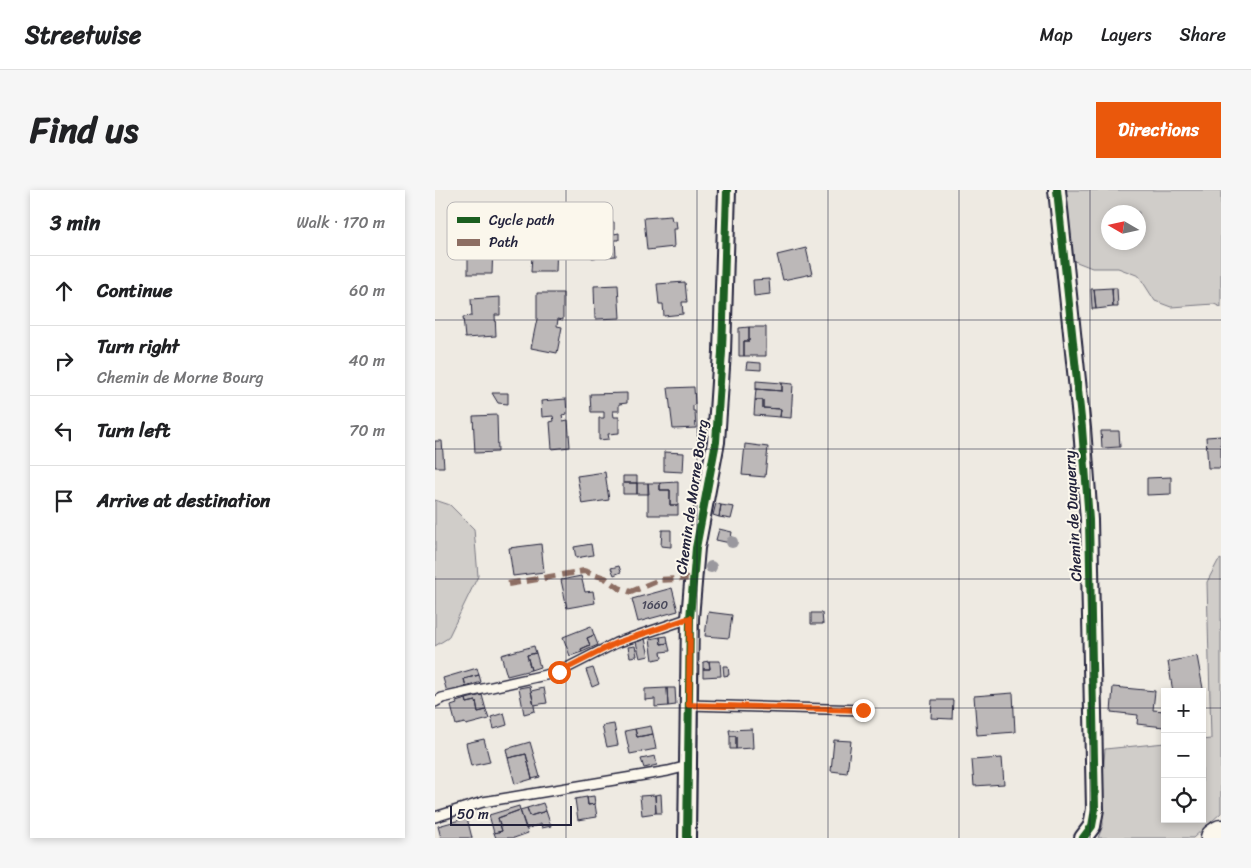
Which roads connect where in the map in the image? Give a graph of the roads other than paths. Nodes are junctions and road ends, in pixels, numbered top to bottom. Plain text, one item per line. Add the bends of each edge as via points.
1 (727, 190) edge
2 (1057, 190) edge
3 (690, 618) junction
4 (435, 702) edge
5 (689, 705) junction
6 (863, 710) dead end
7 (688, 766) junction
8 (435, 817) edge
9 (1221, 834) edge
10 (687, 838) edge
11 (1083, 838) edge
12 (1215, 838) edge

1 - 3 street, Chemin de Morne Bourg via 723,352 716,442 696,548
2 - 11 street, Chemin de Duquerry via 1089,520 1095,809 1092,826
3 - 4 lane via 616,643 559,672
3 - 5 street, Chemin de Morne Bourg
5 - 6 lane
5 - 7 street, Chemin de Morne Bourg
7 - 8 lane via 483,802
7 - 10 street, Chemin de Morne Bourg
9 - 12 highway

